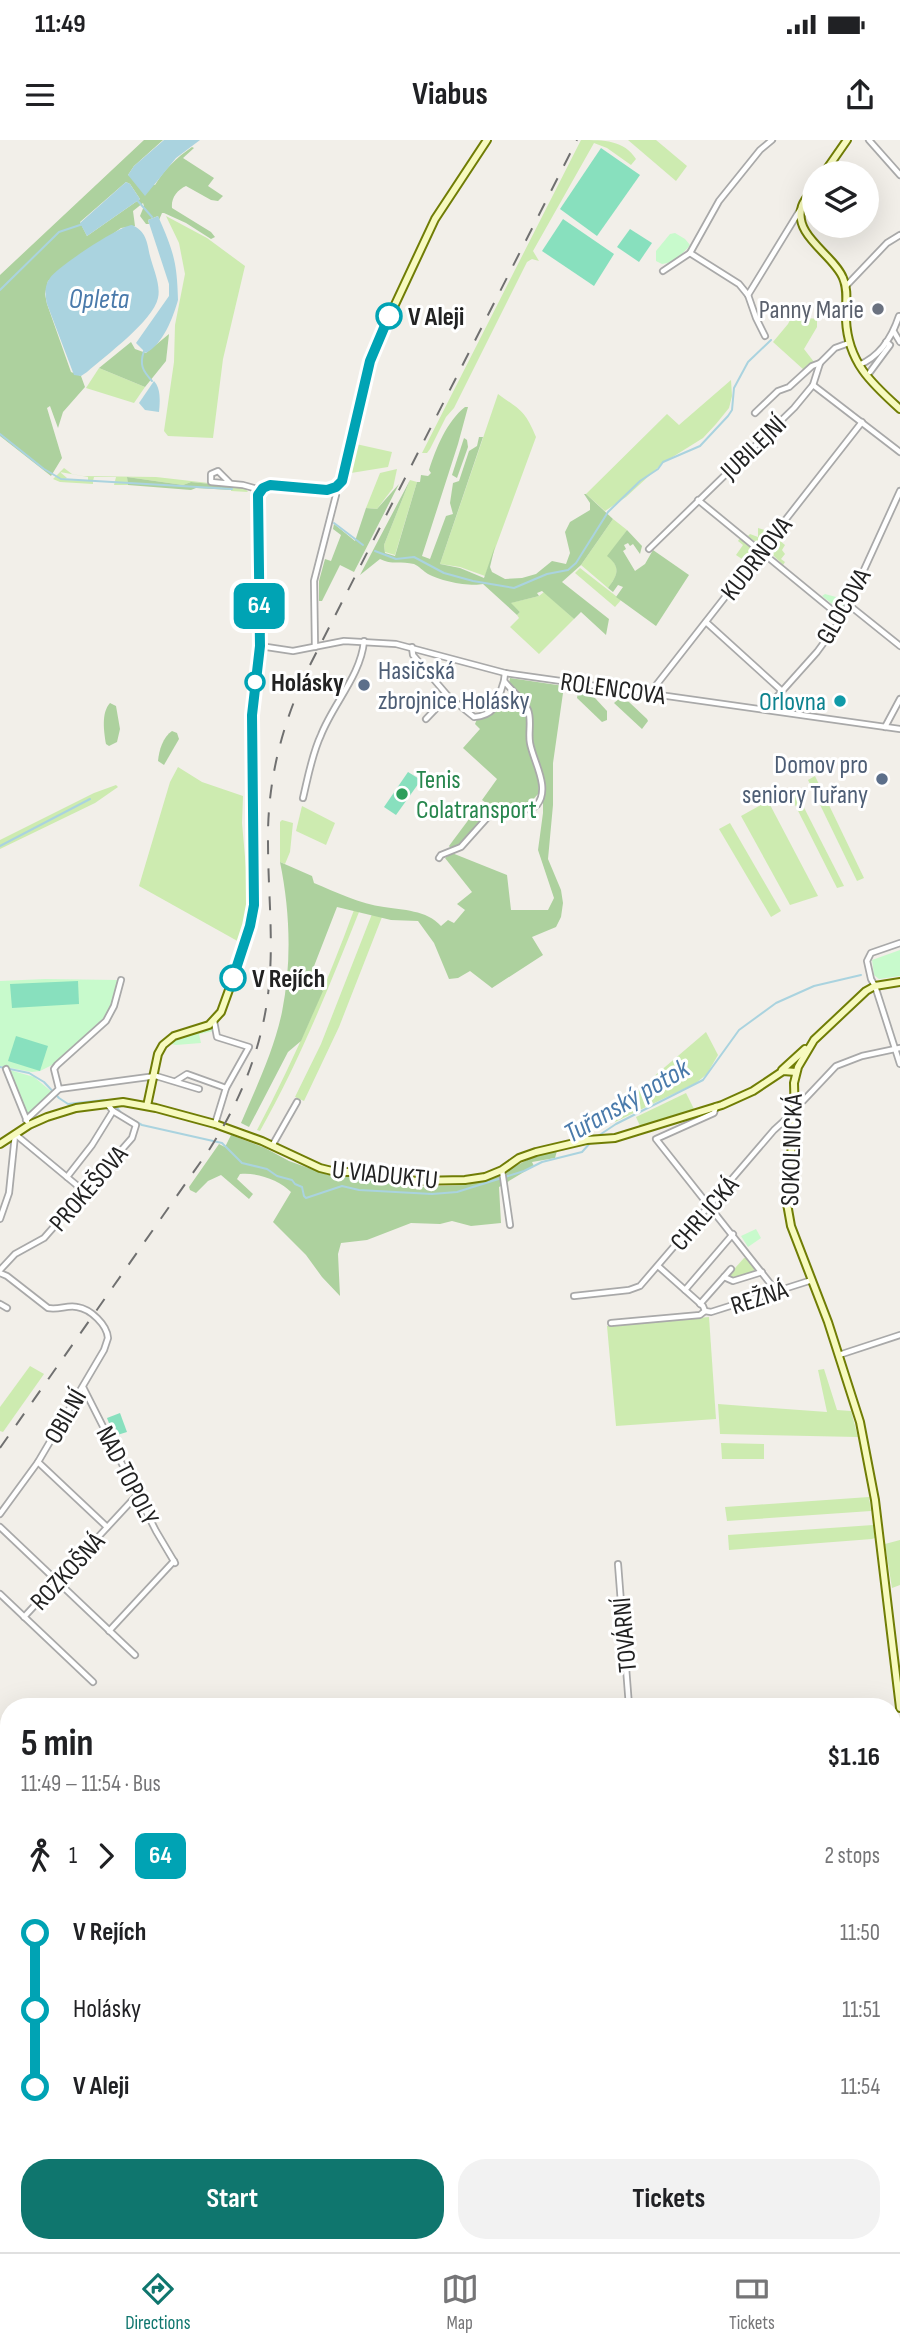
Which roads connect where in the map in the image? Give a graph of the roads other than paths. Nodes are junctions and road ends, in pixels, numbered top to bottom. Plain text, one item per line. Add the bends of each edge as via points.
1 (487, 140) edge
2 (772, 140) edge
3 (847, 140) edge
4 (869, 140) edge
5 (832, 161) edge
6 (900, 175) edge
7 (802, 206) joint
8 (802, 223) edge
9 (900, 235) edge
10 (812, 238) edge
11 (690, 253) junction
12 (663, 271) dead end
13 (846, 286) junction
14 (748, 295) junction
15 (900, 316) edge
16 (894, 332) junction
17 (765, 336) dead end
18 (886, 342) junction
19 (900, 342) edge
20 (849, 344) junction
21 (820, 363) junction
22 (858, 365) junction
23 (870, 372) dead end
24 (813, 385) junction
25 (900, 409) edge
26 (755, 413) dead end
27 (862, 422) junction
28 (900, 452) edge
29 (230, 483) dead end
30 (336, 487) junction
31 (261, 490) junction
32 (900, 491) edge
33 (698, 500) junction
34 (649, 549) dead end
35 (761, 551) junction
36 (849, 604) junction
37 (842, 618) junction
38 (706, 622) junction
39 (364, 641) junction
40 (260, 646) junction
41 (900, 646) edge
42 (412, 647) junction
43 (315, 648) junction
44 (505, 673) junction
45 (504, 681) junction
46 (782, 691) junction
47 (650, 693) junction
48 (448, 696) junction
49 (900, 699) edge
50 (766, 709) junction
51 (426, 719) dead end
52 (886, 727) junction
53 (900, 729) edge
54 (303, 797) dead end
55 (439, 858) dead end
56 (900, 943) edge
57 (121, 979) dead end
58 (900, 982) edge
59 (875, 986) junction
60 (214, 1021) junction
61 (809, 1046) junction
62 (900, 1048) edge
63 (894, 1049) junction
64 (900, 1064) edge
65 (6, 1069) dead end
66 (781, 1072) junction
67 (796, 1072) junction
68 (154, 1077) junction
69 (176, 1081) junction
70 (226, 1088) junction
71 (199, 1089) dead end
72 (56, 1092) junction
73 (297, 1102) dead end
74 (107, 1103) junction
75 (796, 1104) junction
76 (148, 1106) junction
77 (716, 1106) junction
78 (113, 1111) junction
79 (795, 1119) junction
80 (28, 1122) junction
81 (215, 1124) junction
82 (15, 1134) junction
83 (0, 1144) edge
84 (272, 1146) junction
85 (502, 1170) junction
86 (67, 1177) junction
87 (85, 1192) junction
88 (710, 1207) junction
89 (0, 1219) edge
90 (510, 1225) dead end
91 (733, 1234) junction
92 (658, 1266) junction
93 (731, 1269) dead end
94 (0, 1272) edge
95 (762, 1272) junction
96 (724, 1277) junction
97 (812, 1280) junction
98 (685, 1290) junction
99 (777, 1292) junction
100 (574, 1296) dead end
101 (0, 1304) edge
102 (700, 1304) junction
103 (7, 1308) dead end
104 (705, 1311) junction
105 (611, 1323) dead end
106 (900, 1335) edge
107 (839, 1355) junction
108 (82, 1386) junction
109 (38, 1462) junction
110 (138, 1494) junction
111 (0, 1514) edge
112 (0, 1527) edge
113 (107, 1527) junction
114 (618, 1564) dead end
115 (57, 1581) junction
116 (0, 1594) edge
117 (24, 1617) junction
118 (109, 1631) junction
119 (135, 1655) dead end
120 (93, 1682) dead end
121 (628, 1698) edge
122 (899, 1698) edge

1 - 30 street via 435,219 376,343 345,476
2 - 11 street via 719,201
3 - 5 street
4 - 6 street
7 - 8 street
7 - 14 street
9 - 13 street
10 - 13 street via 842,274
11 - 12 street
11 - 14 street
13 - 20 street
14 - 17 street
15 - 16 street
16 - 18 street
16 - 19 street
18 - 22 street via 877,355
18 - 23 street via 890,345
20 - 21 street via 835,348
20 - 22 street
21 - 24 street, JUBILEJNÍ
21 - 26 street
22 - 25 street
24 - 27 street
24 - 33 street, JUBILEJNÍ
27 - 28 street
27 - 35 street, KUDRNOVA
29 - 31 street
30 - 31 street via 270,485
30 - 43 street via 314,581
31 - 40 street
32 - 36 street, GLOCOVA
33 - 34 street, JUBILEJNÍ
33 - 35 street
35 - 37 street
35 - 38 street, KUDRNOVA
36 - 37 street, GLOCOVA
36 - 41 street
37 - 46 street, GLOCOVA
38 - 46 street
38 - 47 street, KUDRNOVA
39 - 42 street, ROLENCOVA
39 - 43 street, ROLENCOVA via 344,640
39 - 54 street via 357,666 320,735
40 - 43 street, ROLENCOVA via 289,651
40 - 60 street via 252,715 254,905 224,1006
42 - 44 street, ROLENCOVA
42 - 48 street via 413,655
44 - 45 street
44 - 47 street, ROLENCOVA
45 - 48 street via 494,710 485,716 474,717
45 - 55 street via 527,707 542,795 530,810 495,809 461,848
46 - 50 street, GLOCOVA
47 - 50 street, ROLENCOVA
48 - 51 street
49 - 52 street
50 - 52 street, ROLENCOVA
52 - 53 street, ROLENCOVA
56 - 59 street via 868,957
57 - 72 street via 106,1021 54,1069
58 - 59 street
59 - 61 street, SOKOLNICKÁ
59 - 63 street
60 - 68 street via 165,1042
60 - 70 street via 217,1037 249,1047
61 - 66 street, U VIADUKTU
61 - 67 street, SOKOLNICKÁ
62 - 63 street
63 - 64 street
63 - 75 street via 836,1066
65 - 80 street
66 - 67 street
66 - 77 street, U VIADUKTU via 753,1091
67 - 75 street, SOKOLNICKÁ
68 - 69 street
68 - 72 street
68 - 76 street
69 - 70 street via 187,1074
69 - 71 street
70 - 81 street
72 - 80 street
73 - 84 street
74 - 76 street, U VIADUKTU
74 - 78 street
74 - 80 street, U VIADUKTU
75 - 79 street, SOKOLNICKÁ
76 - 81 street, U VIADUKTU
77 - 85 street, U VIADUKTU via 615,1138 555,1147 519,1158
77 - 88 street via 714,1113 656,1139
78 - 86 street
78 - 87 street, PROKEŠOVA via 136,1125 132,1138
79 - 88 street, CHRLICKÁ via 775,1130
79 - 97 street, SOKOLNICKÁ via 786,1204
80 - 82 street, U VIADUKTU
81 - 84 street, U VIADUKTU
82 - 83 street, U VIADUKTU
82 - 86 street
82 - 89 street via 8,1200
84 - 85 street, U VIADUKTU via 320,1168 416,1181 465,1180
85 - 90 street
86 - 87 street
87 - 94 street, PROKEŠOVA via 44,1238 15,1254
88 - 91 street
88 - 92 street, CHRLICKÁ
91 - 95 street
91 - 98 street
92 - 98 street, REŽNÁ
92 - 100 street, CHRLICKÁ via 638,1287
93 - 96 street
94 - 108 street, OBILNÍ via 48,1308 76,1306 105,1327 108,1338
95 - 96 street via 733,1281
95 - 99 street
96 - 102 street
97 - 99 street, REŽNÁ
97 - 107 street, SOKOLNICKÁ
98 - 102 street, REŽNÁ
99 - 104 street, REŽNÁ
101 - 103 street
102 - 104 street, REŽNÁ
104 - 105 street, REŽNÁ
106 - 107 street
107 - 122 street, SOKOLNICKÁ via 860,1422 875,1500
108 - 109 street, OBILNÍ
108 - 110 street, NAD TOPOLY
109 - 111 street, OBILNÍ
109 - 113 street
110 - 113 street, ROZKOŠNÁ
110 - 118 street, NAD TOPOLY via 174,1562
112 - 115 street
113 - 115 street, ROZKOŠNÁ
114 - 121 street, TOVÁRNÍ
115 - 117 street, ROZKOŠNÁ
115 - 118 street
116 - 117 street
117 - 120 street
118 - 119 street

